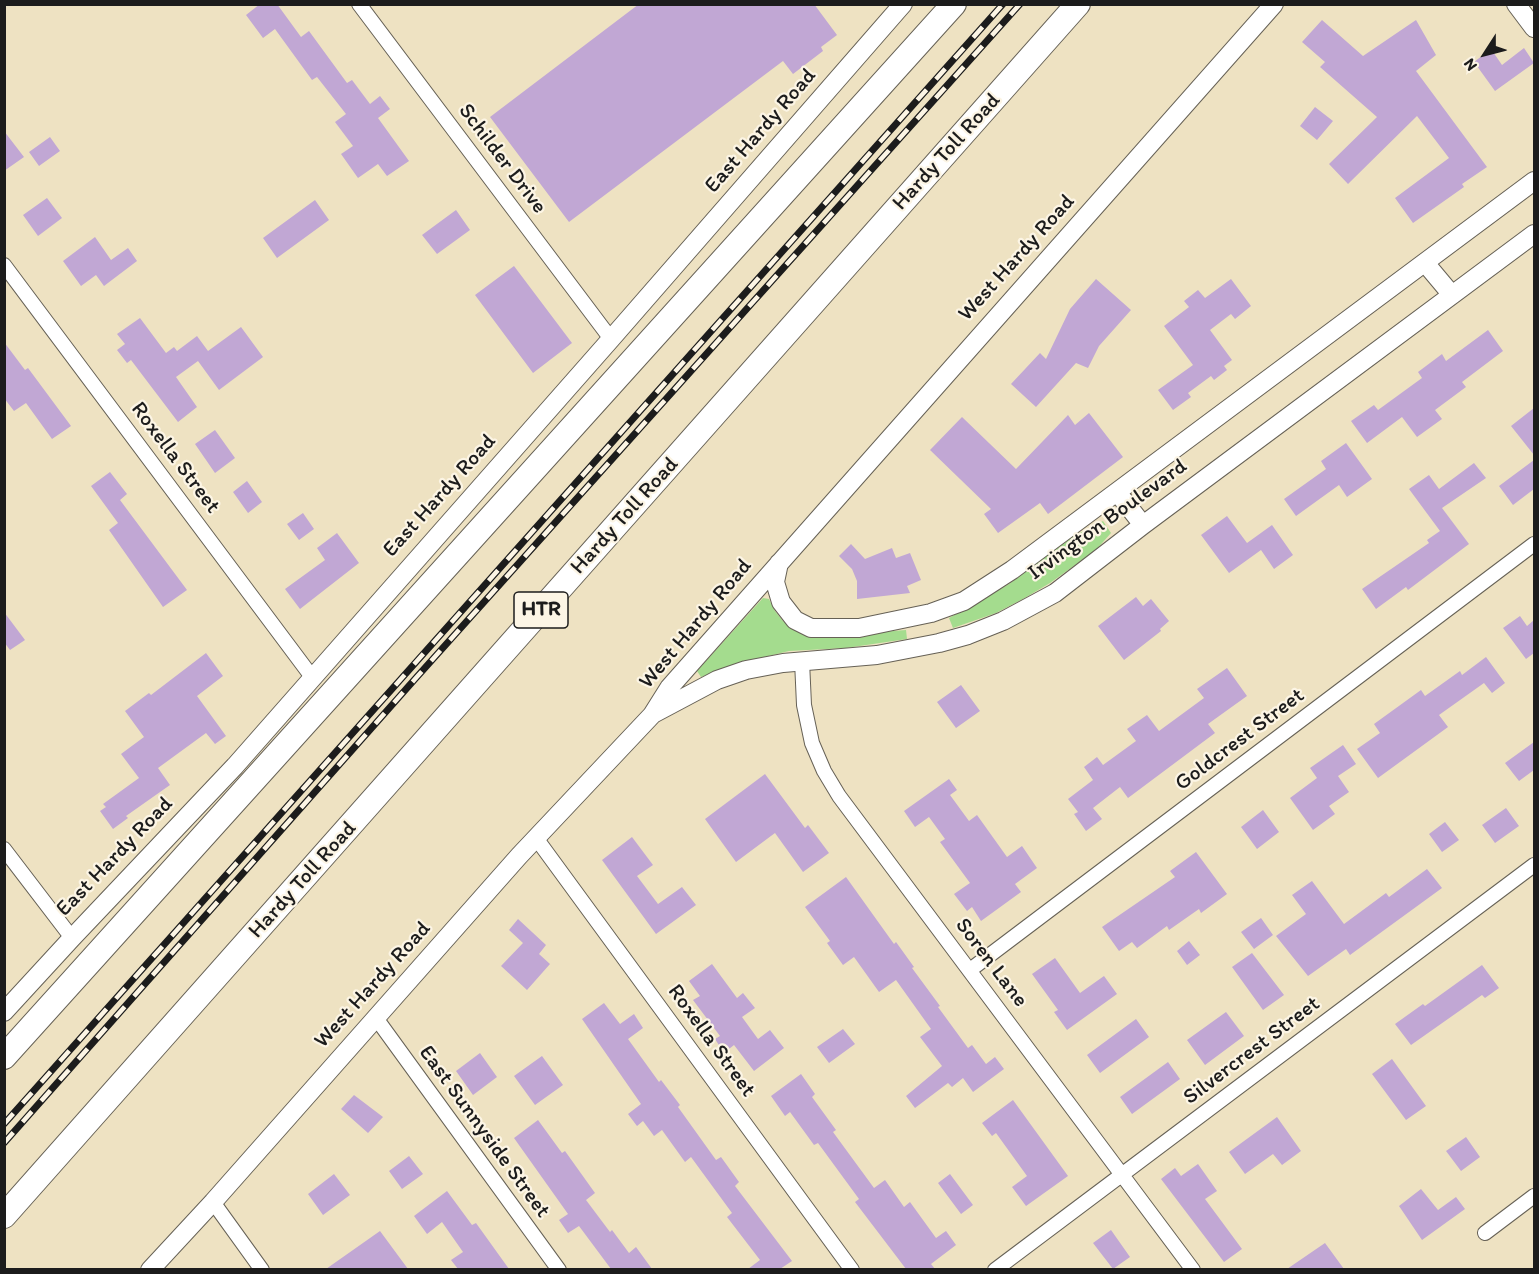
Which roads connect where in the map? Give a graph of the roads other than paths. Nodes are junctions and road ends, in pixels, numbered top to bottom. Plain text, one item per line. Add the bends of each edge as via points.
1 (359, 4) edge
2 (903, 4) edge
3 (954, 4) edge
4 (1078, 4) edge
5 (1274, 4) edge
6 (1516, 4) edge
7 (1534, 28) edge
8 (1534, 181) edge
9 (1534, 234) edge
10 (1426, 264) junction
11 (4, 265) edge
12 (1452, 295) junction
13 (611, 339) junction
14 (1117, 492) junction
15 (1143, 525) junction
16 (1534, 544) edge
17 (779, 563) junction
18 (931, 613) junction
19 (939, 643) junction
20 (802, 661) junction
21 (312, 676) junction
22 (652, 715) junction
23 (537, 838) junction
24 (4, 849) edge
25 (1534, 865) edge
26 (72, 938) junction
27 (970, 970) junction
28 (4, 1012) edge
29 (376, 1018) junction
30 (4, 1057) edge
31 (1122, 1175) junction
32 (1534, 1196) edge
33 (213, 1202) junction
34 (4, 1216) edge
35 (1485, 1233) dead end
36 (150, 1269) edge
37 (262, 1269) edge
38 (559, 1269) edge
39 (852, 1269) edge
40 (995, 1269) edge
41 (1193, 1269) edge

1 - 13 street, Schilder Drive
2 - 13 main road, East Hardy Road
3 - 30 highway
4 - 34 highway, Hardy Toll Road / HTR
5 - 17 main road, West Hardy Road
6 - 7 main road
8 - 10 main road, Irvington Boulevard
9 - 12 main road, Irvington Boulevard
10 - 12 main road
10 - 14 main road, Irvington Boulevard
11 - 21 street, Roxella Street
12 - 15 main road, Irvington Boulevard
13 - 21 main road, East Hardy Road
14 - 15 main road
14 - 18 main road, Irvington Boulevard via 1012,570 964,601
15 - 19 main road, Irvington Boulevard via 1055,593 1003,621
16 - 27 street, Goldcrest Street
17 - 18 main road, Irvington Boulevard via 776,582 781,602 795,620 811,628 858,628
17 - 22 main road, West Hardy Road via 669,688
18 - 19 main road
19 - 20 main road, Irvington Boulevard via 877,655
20 - 22 main road, Irvington Boulevard via 746,670 717,680
20 - 27 street, Soren Lane via 804,705 812,743 824,771
21 - 26 main road, East Hardy Road via 235,766
22 - 23 main road, West Hardy Road
23 - 29 main road, West Hardy Road
23 - 39 street, Roxella Street
24 - 26 street
25 - 31 street, Silvercrest Street
26 - 28 main road, East Hardy Road
27 - 31 street, Soren Lane
29 - 33 main road, West Hardy Road
29 - 38 street, East Sunnyside Street
31 - 40 street, Silvercrest Street
31 - 41 street, Soren Lane
32 - 35 street
33 - 36 main road, West Hardy Road
33 - 37 street

